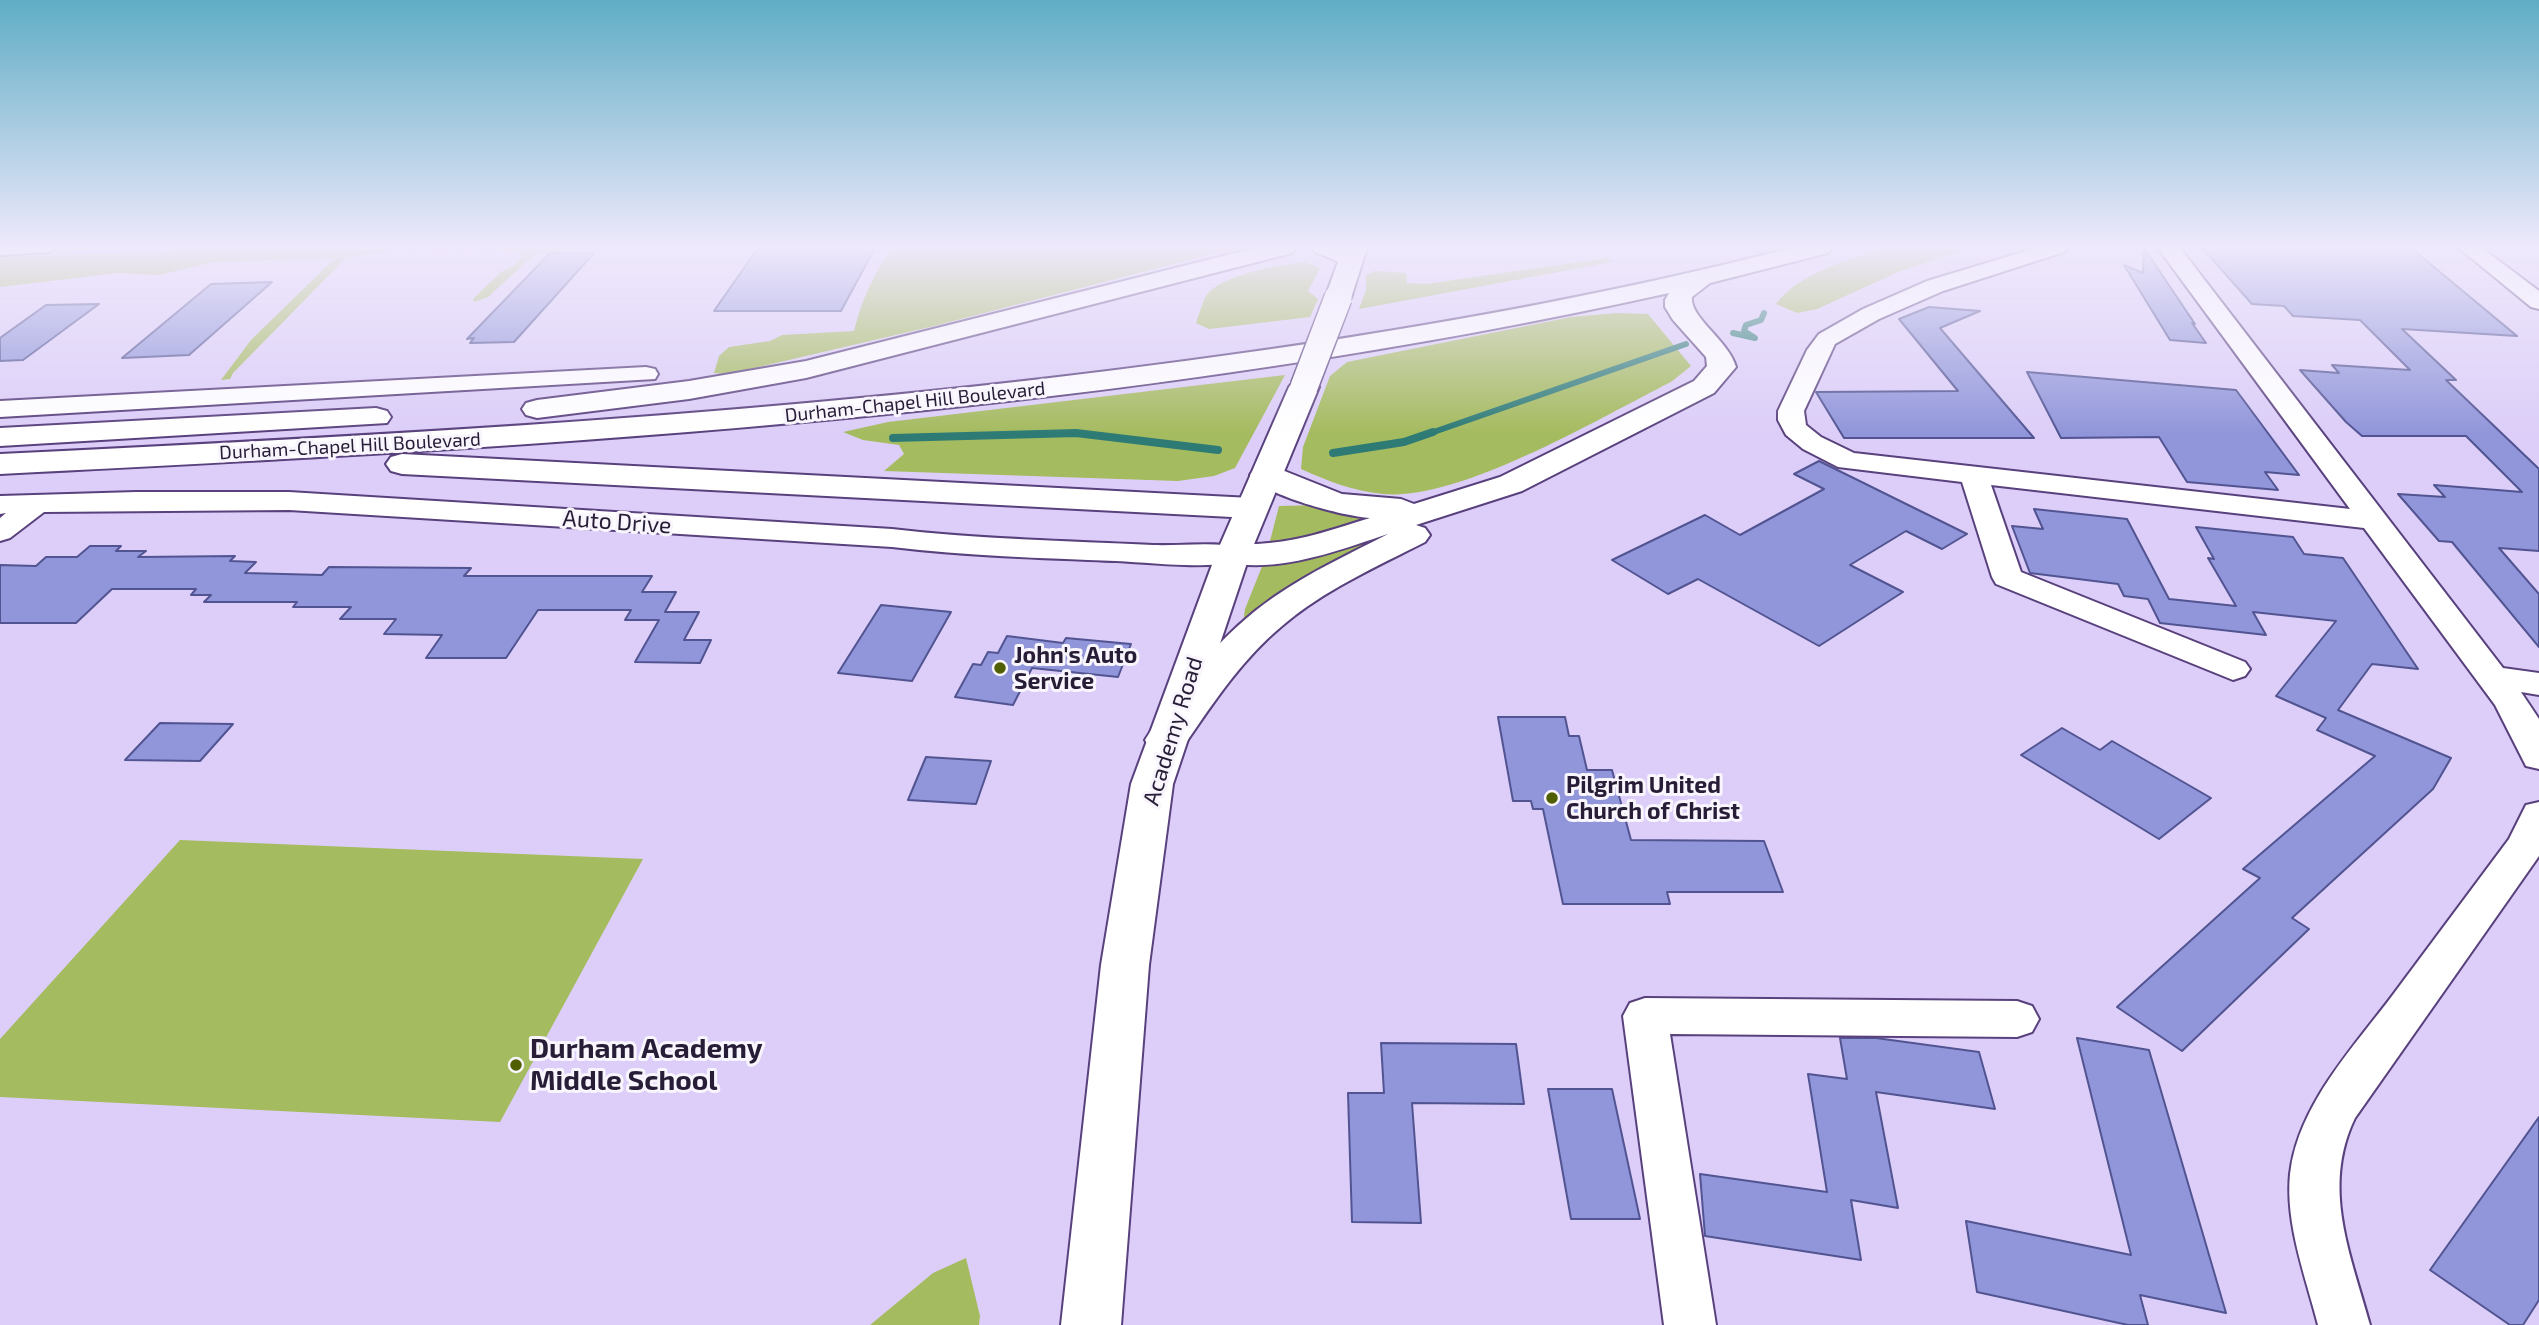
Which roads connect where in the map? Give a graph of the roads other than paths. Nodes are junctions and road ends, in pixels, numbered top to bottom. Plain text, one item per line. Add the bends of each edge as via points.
1 (1036, 310) edge
2 (1333, 310) edge
3 (1423, 310) edge
4 (1547, 310) edge
5 (1680, 310) edge
6 (1884, 310) edge
7 (2216, 310) edge
8 (646, 374) dead end
9 (0, 409) edge
10 (537, 409) junction
11 (496, 411) dead end
12 (399, 416) dead end
13 (0, 437) edge
14 (155, 457) junction
15 (0, 464) edge
16 (1266, 475) junction
17 (1974, 476) junction
18 (1511, 484) junction
19 (38, 503) junction
20 (0, 505) edge
21 (1251, 508) junction
22 (1438, 508) junction
23 (2374, 520) junction
24 (0, 532) edge
25 (1233, 554) junction
26 (2233, 669) dead end
27 (2491, 677) junction
28 (2539, 684) edge
29 (1166, 740) junction
30 (2539, 757) edge
31 (2539, 815) edge
32 (2017, 1019) dead end
33 (1091, 1325) edge
34 (1690, 1325) edge
35 (2344, 1325) edge

1 - 10 main road via 767,377
2 - 16 main road, Academy Road, bridge
3 - 10 main road, Durham-Chapel Hill Boulevard via 1182,347 822,388
4 - 14 main road, Durham-Chapel Hill Boulevard via 1339,347 970,398 590,432
5 - 18 main road via 1712,344 1720,359 1716,375 1684,399
6 - 17 street via 1827,339 1791,411 1794,429 1848,461
7 - 23 street
8 - 9 street
10 - 11 main road, Durham-Chapel Hill Boulevard
12 - 13 main road, Durham-Chapel Hill Boulevard
14 - 15 main road, Durham-Chapel Hill Boulevard
14 - 21 main road via 400,464
16 - 21 main road, Academy Road
16 - 22 main road via 1321,499 1360,509
17 - 23 street
17 - 26 street via 2007,577
18 - 22 main road
18 - 29 main road via 1346,569 1276,613 1213,676
19 - 20 street, Auto Drive
19 - 24 street
19 - 25 street, Auto Drive via 303,502 944,544
21 - 25 main road, Academy Road
22 - 25 main road via 1326,543 1269,554
23 - 27 street
25 - 29 main road, Academy Road
27 - 28 street
27 - 30 street via 2522,721
29 - 33 main road, Academy Road via 1152,784 1125,965
31 - 35 street via 2520,853 2339,1104 2322,1140 2315,1163 2320,1232
32 - 34 street via 1644,1016

